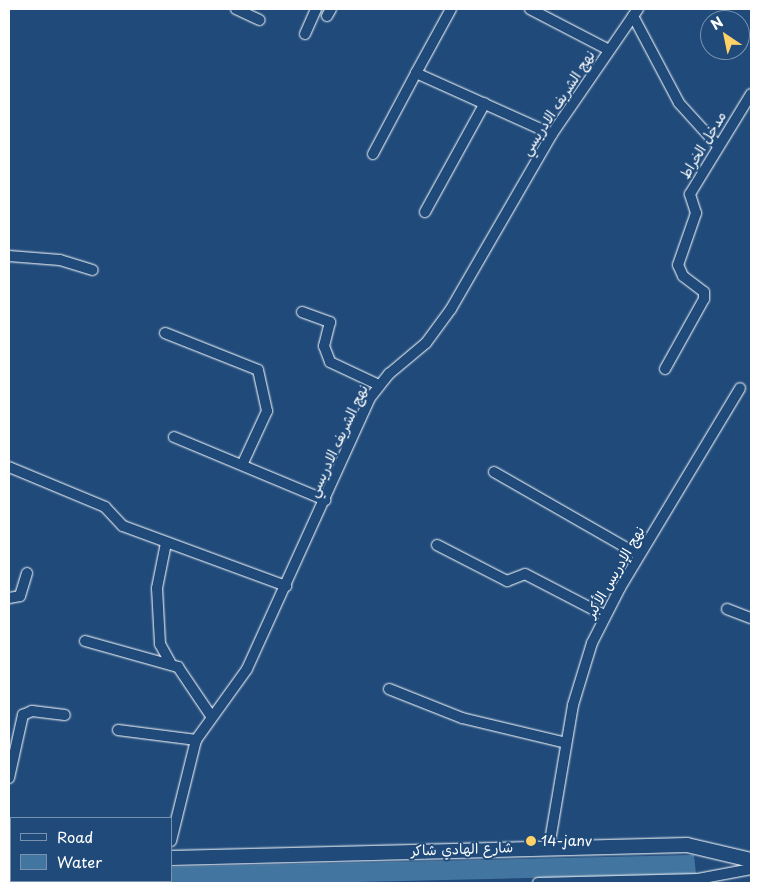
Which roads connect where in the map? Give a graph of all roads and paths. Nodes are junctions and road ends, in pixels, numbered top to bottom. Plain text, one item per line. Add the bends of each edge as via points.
1 (236, 9) edge
2 (316, 9) edge
3 (451, 9) edge
4 (530, 9) edge
5 (635, 12) edge
6 (260, 20) dead end
7 (305, 34) dead end
8 (609, 50) junction
9 (416, 73) junction
10 (751, 94) edge
11 (485, 103) junction
12 (552, 134) junction
13 (718, 146) junction
14 (373, 154) dead end
15 (425, 212) dead end
16 (9, 256) edge
17 (92, 270) dead end
18 (302, 312) dead end
19 (165, 333) dead end
20 (665, 369) dead end
21 (379, 385) junction
22 (740, 388) dead end
23 (174, 437) dead end
24 (243, 463) junction
25 (9, 468) edge
26 (494, 472) dead end
27 (325, 500) junction
28 (166, 543) junction
29 (437, 545) dead end
30 (639, 555) junction
31 (27, 573) dead end
32 (286, 586) junction
33 (9, 598) edge
34 (727, 609) dead end
35 (604, 616) junction
36 (751, 618) edge
37 (85, 641) dead end
38 (170, 662) junction
39 (389, 689) dead end
40 (65, 715) dead end
41 (212, 716) junction
42 (118, 730) dead end
43 (196, 740) junction
44 (566, 742) junction
45 (12, 744) edge
46 (9, 778) edge
47 (172, 837) edge
48 (549, 847) junction
49 (172, 858) edge
50 (751, 860) edge
51 (751, 868) edge
52 (646, 882) edge
53 (538, 883) edge

1 - 6 street
2 - 7 street
3 - 9 street
4 - 8 street
5 - 8 street, نهج الشريف الادريسي
5 - 13 street via 679,103
8 - 12 street, نهج الشريف الادريسي
9 - 11 street
9 - 14 street
10 - 13 street, مدخل الخراط
11 - 12 street
11 - 15 street
12 - 21 street, نهج الشريف الادريسي via 451,309 426,343
13 - 20 street, مدخل الخراط via 690,194 696,213 678,265 683,276 704,292 704,299
16 - 17 street via 60,260
18 - 21 street via 330,322 324,346 330,362
19 - 24 street via 258,370 268,411
21 - 27 street, نهج الشريف الادريسي
22 - 30 street, نهج الإدريس الأكبر
23 - 24 street
24 - 27 street
25 - 28 street via 105,507 123,526
26 - 30 street
27 - 32 street, نهج الشريف الادريسي
28 - 32 street via 198,551
28 - 38 street via 157,588 160,644
29 - 35 street via 507,581 525,574
30 - 35 street, نهج الإدريس الأكبر
31 - 33 street via 20,596
32 - 41 street, نهج الشريف الادريسي via 247,669
34 - 36 street
35 - 44 street, نهج الإدريس الأكبر via 573,705
37 - 38 street
38 - 41 street via 189,680
39 - 44 street via 462,718
40 - 45 street via 27,712
41 - 43 street, نهج الشريف الادريسي
42 - 43 street
43 - 47 street, نهج الشريف الادريسي
44 - 48 street, نهج الإدريس الأكبر
45 - 46 street
48 - 49 main road, شارع الهادي شاكر
48 - 50 main road, شارع الهادي شاكر via 687,845
51 - 52 street via 698,879
52 - 53 street

